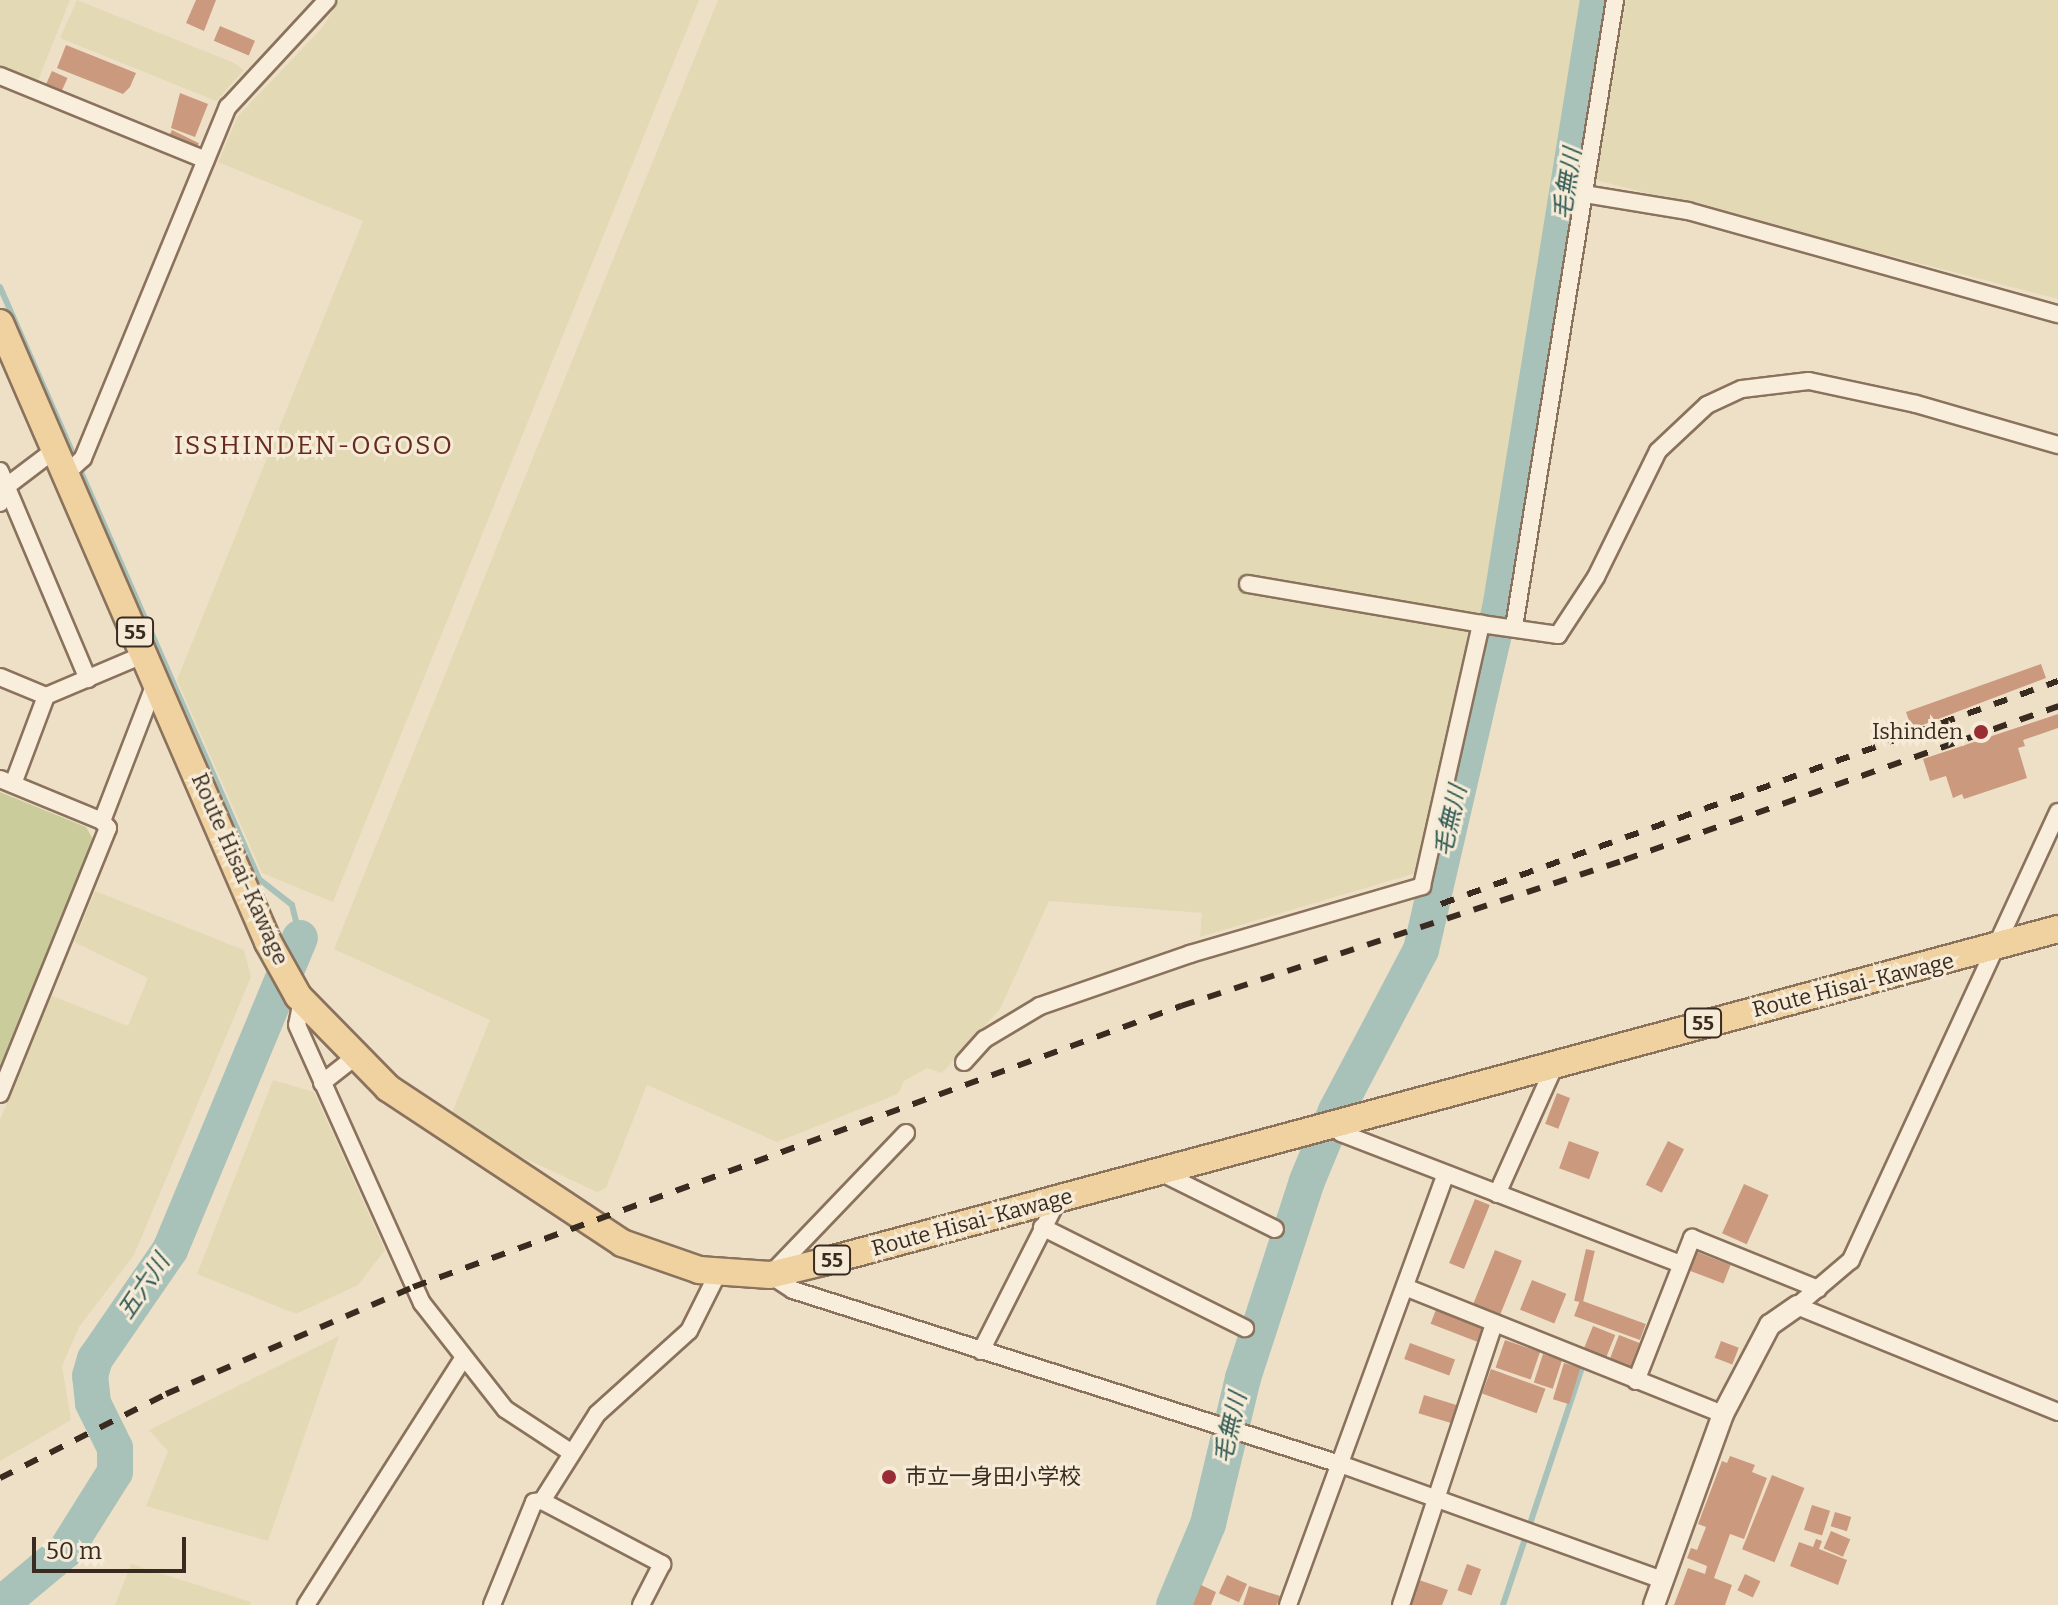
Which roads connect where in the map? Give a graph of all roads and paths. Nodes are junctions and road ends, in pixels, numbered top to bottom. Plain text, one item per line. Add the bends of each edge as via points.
1 (327, 0) edge
2 (1615, 0) edge
3 (0, 76) edge
4 (206, 160) junction
5 (1584, 194) junction
6 (2058, 314) edge
7 (0, 323) edge
8 (2058, 445) edge
9 (70, 462) junction
10 (3, 478) edge
11 (0, 503) edge
12 (1248, 584) dead end
13 (1483, 624) junction
14 (1511, 627) junction
15 (145, 654) junction
16 (0, 677) edge
17 (88, 679) junction
18 (156, 681) junction
19 (46, 696) junction
20 (7, 782) edge
21 (2058, 812) edge
22 (102, 821) junction
23 (2058, 929) edge
24 (1992, 949) junction
25 (300, 998) junction
26 (355, 1057) junction
27 (964, 1062) dead end
28 (1554, 1067) junction
29 (322, 1083) junction
30 (0, 1094) edge
31 (1349, 1119) junction
32 (906, 1133) dead end
33 (1162, 1173) junction
34 (1446, 1174) junction
35 (1497, 1194) junction
36 (1058, 1199) junction
37 (1042, 1227) junction
38 (1275, 1229) dead end
39 (1681, 1264) junction
40 (717, 1275) junction
41 (770, 1275) junction
42 (1405, 1287) junction
43 (1818, 1289) junction
44 (1797, 1306) junction
45 (1494, 1323) junction
46 (1245, 1328) dead end
47 (981, 1351) junction
48 (463, 1359) junction
49 (1636, 1381) junction
50 (2057, 1408) edge
51 (1723, 1414) junction
52 (569, 1451) junction
53 (1340, 1464) junction
54 (1437, 1497) junction
55 (542, 1501) junction
56 (1662, 1580) junction
57 (306, 1605) edge
58 (492, 1605) edge
59 (641, 1605) edge
60 (1288, 1605) edge
61 (1401, 1605) edge
62 (1654, 1605) edge

1 - 4 street via 228,107
2 - 5 street
3 - 4 street
4 - 9 street
5 - 6 street via 1688,211
5 - 14 street
7 - 9 main road, Route Hisai-Kawage / 55
8 - 14 street via 1916,404 1809,381 1742,389 1688,419 1658,451 1596,577 1558,635
9 - 10 street
9 - 15 main road, Route Hisai-Kawage / 55
10 - 11 street
10 - 17 street
12 - 13 street
13 - 14 street
13 - 27 street via 1422,886 1190,954 1040,1006 985,1039
15 - 17 street
15 - 18 main road, Route Hisai-Kawage / 55
16 - 19 street
17 - 19 street
18 - 22 street
18 - 25 main road, Route Hisai-Kawage / 55 via 268,942
19 - 20 street
20 - 22 street
21 - 24 street
22 - 30 street via 108,828
23 - 24 main road, Route Hisai-Kawage / 55
24 - 28 main road, Route Hisai-Kawage / 55
24 - 43 street via 1851,1260
25 - 26 main road, Route Hisai-Kawage / 55
25 - 29 street via 297,1025
26 - 29 street
26 - 40 main road, Route Hisai-Kawage / 55 via 388,1088 587,1223 622,1243
28 - 31 main road, Route Hisai-Kawage / 55
28 - 35 street
29 - 48 street via 413,1287
31 - 33 main road, Route Hisai-Kawage / 55
31 - 34 street via 1341,1133
32 - 41 street
33 - 36 main road, Route Hisai-Kawage / 55
33 - 38 street
34 - 35 street
34 - 42 street
35 - 39 street
36 - 37 street
36 - 41 main road, Route Hisai-Kawage / 55
37 - 46 street
37 - 47 street
39 - 43 street via 1692,1238
39 - 49 street
40 - 41 main road, Route Hisai-Kawage / 55
40 - 52 street via 689,1331 597,1414
41 - 47 street via 793,1290
42 - 45 street
42 - 53 street
43 - 44 street
44 - 50 street
44 - 51 street via 1770,1325
45 - 49 street
45 - 54 street
47 - 53 street
48 - 52 street via 505,1409
48 - 57 street
49 - 51 street
51 - 56 street
52 - 55 street
53 - 54 street
53 - 60 street
54 - 56 street
54 - 61 street
55 - 58 street via 534,1502
55 - 59 street via 662,1564
56 - 62 street

